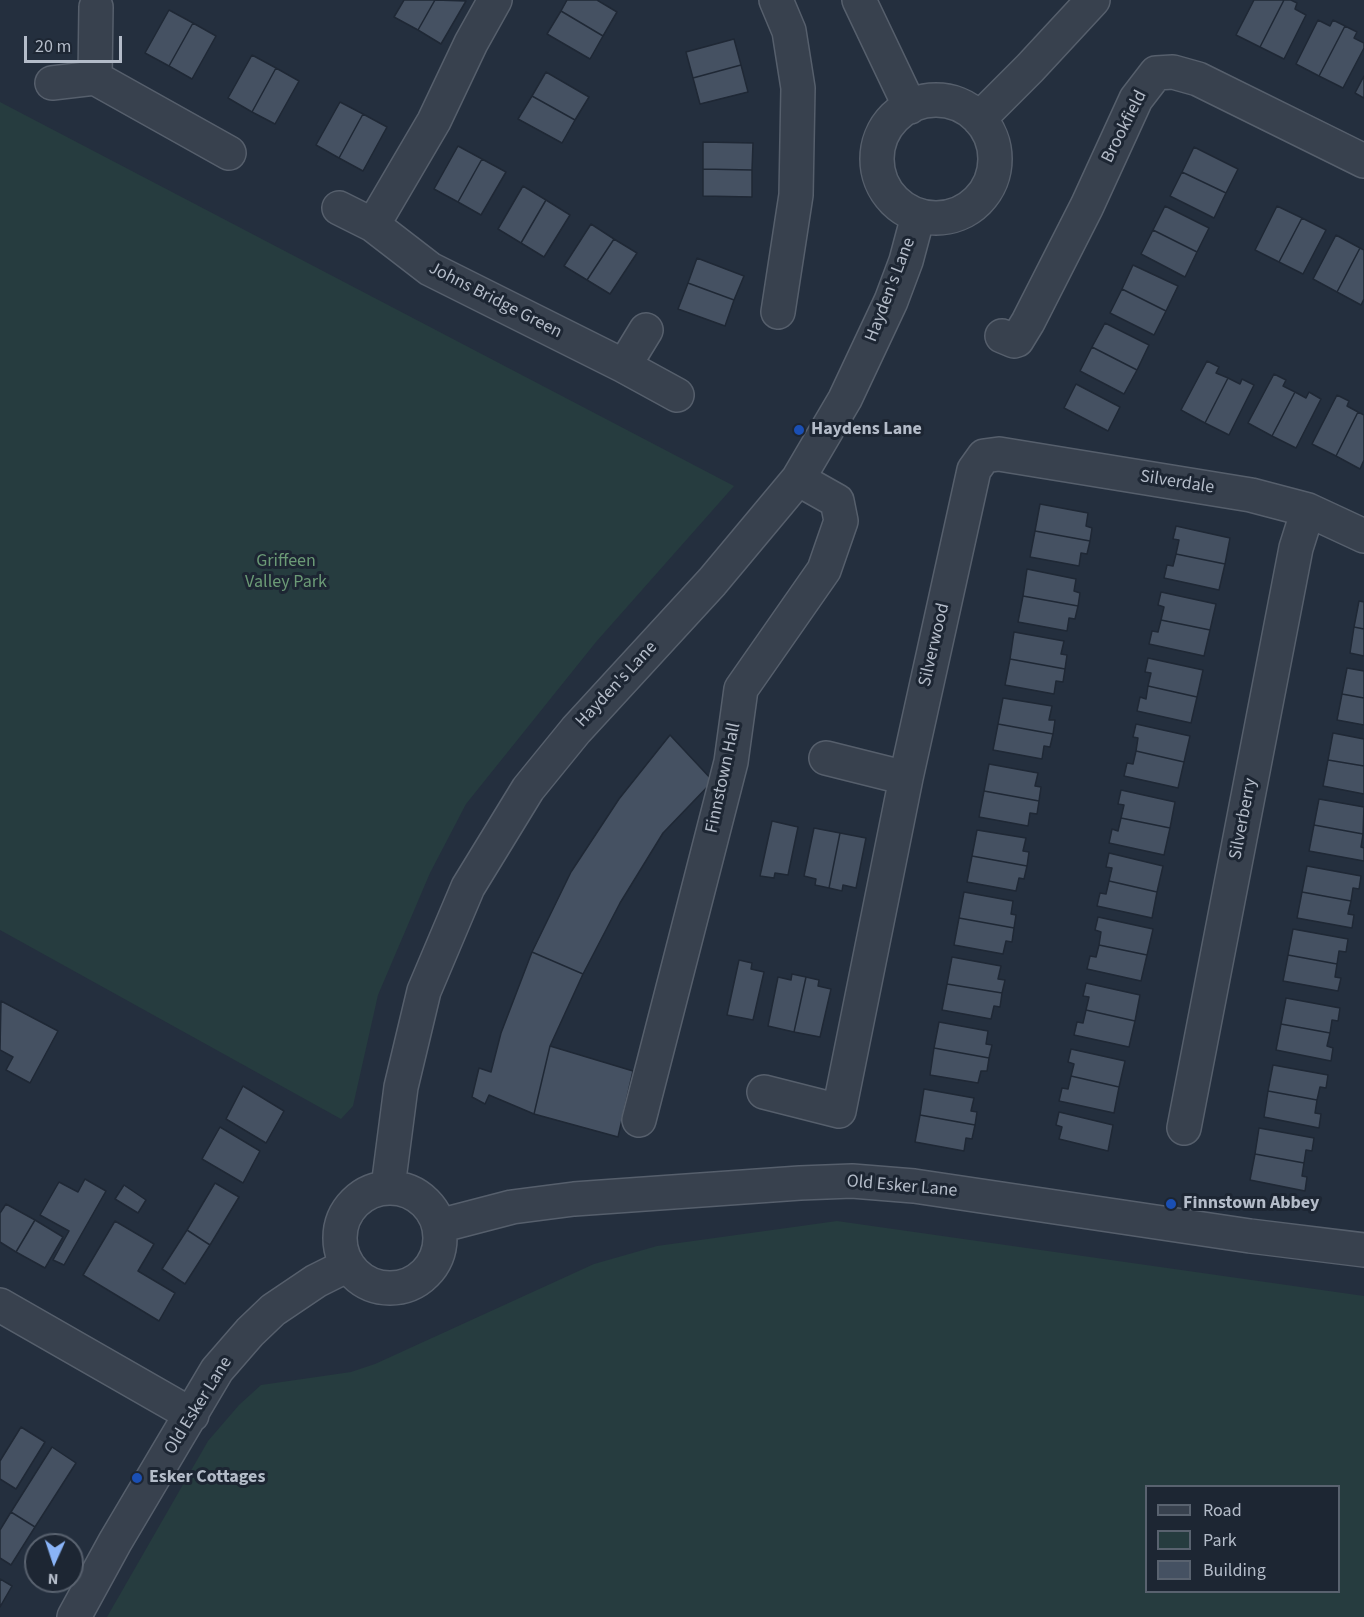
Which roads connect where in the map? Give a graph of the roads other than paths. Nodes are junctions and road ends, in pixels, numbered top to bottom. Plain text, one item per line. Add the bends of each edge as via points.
1 (495, 0) edge
2 (776, 0) edge
3 (859, 0) edge
4 (1093, 0) edge
5 (101, 2) edge
6 (95, 78) junction
7 (52, 83) dead end
8 (910, 107) junction
9 (979, 119) junction
10 (229, 153) dead end
11 (1364, 161) edge
12 (339, 208) dead end
13 (918, 216) junction
14 (373, 225) junction
15 (778, 312) dead end
16 (646, 330) dead end
17 (1002, 336) dead end
18 (624, 366) junction
19 (677, 395) dead end
20 (984, 456) joint
21 (798, 479) junction
22 (1308, 510) junction
23 (1364, 536) edge
24 (826, 758) dead end
25 (906, 778) junction
26 (764, 1092) dead end
27 (639, 1120) dead end
28 (1184, 1128) dead end
29 (388, 1187) junction
30 (439, 1226) junction
31 (1364, 1250) edge
32 (348, 1265) junction
33 (0, 1305) edge
34 (192, 1415) junction
35 (74, 1617) edge

1 - 14 street via 434,121
2 - 15 street via 789,31 798,98 796,195
3 - 8 street
4 - 9 street
5 - 6 street
6 - 7 street
6 - 10 street
8 - 9 street via 936,100 963,107
8 - 13 street via 893,119 883,133 877,160 885,189 896,202
9 - 13 street via 991,137 995,155 988,189 962,212 945,218
11 - 17 street, Brookfield via 1198,79 1173,72 1156,73 1136,99 1028,322 1017,340
12 - 14 street, Johns Bridge Green
13 - 21 street, Hayden's Lane via 891,301 845,399
14 - 18 street, Johns Bridge Green via 430,269
16 - 18 street
18 - 19 street, Johns Bridge Green
20 - 22 street, Silverdale via 999,454 1251,495
20 - 25 street, Silverwood via 974,470
21 - 27 street, Finnstown Hall via 837,501 841,521 824,570 741,689 731,762
21 - 29 street, Hayden's Lane via 712,582 569,738 528,789 468,887 424,991 401,1087
22 - 23 street, Silverdale
22 - 28 street, Silverberry via 1296,548
24 - 25 street
25 - 26 street, Silverwood via 839,1111
29 - 30 street via 416,1195 434,1212
29 - 32 street via 370,1192 350,1207 340,1236 341,1251
30 - 31 street, Old Esker Lane via 512,1207 573,1199 852,1181 914,1186
30 - 32 street via 438,1255 422,1277 409,1285 394,1288 369,1284
32 - 34 street, Old Esker Lane via 273,1310 250,1332 217,1370
33 - 34 street
34 - 35 street, Old Esker Lane

